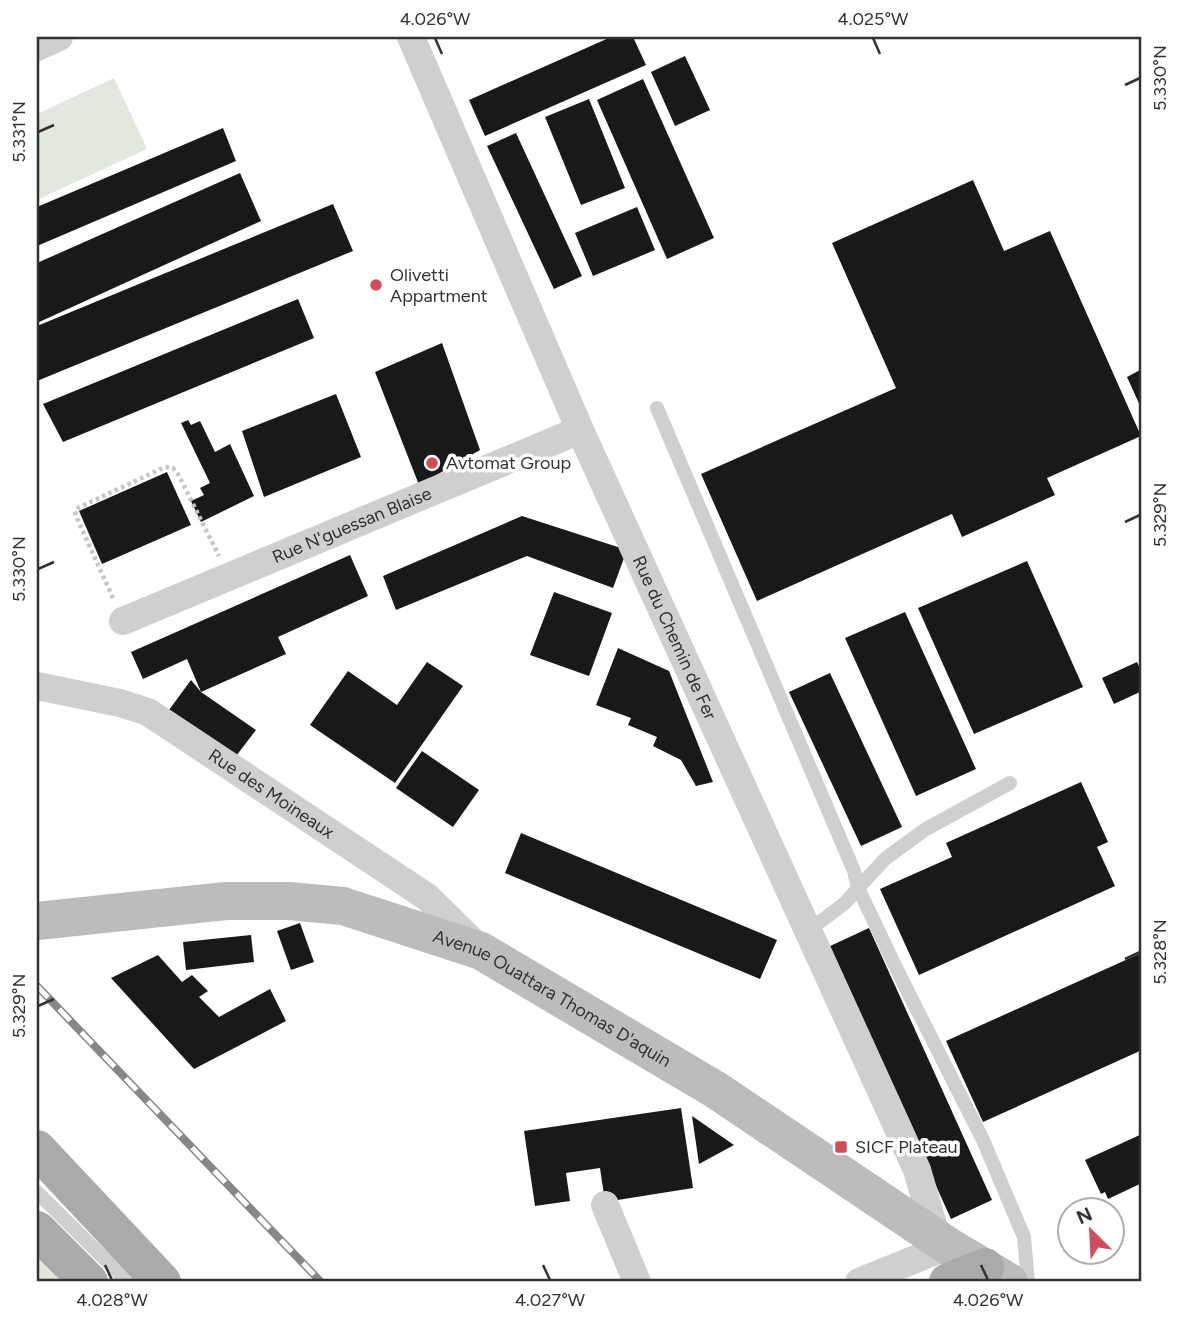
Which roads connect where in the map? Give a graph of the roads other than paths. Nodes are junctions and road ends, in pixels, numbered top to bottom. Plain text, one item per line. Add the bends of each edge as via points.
1 (59, 37) edge
2 (411, 37) edge
3 (37, 47) edge
4 (657, 408) dead end
5 (580, 430) junction
6 (123, 621) road end
7 (37, 686) edge
8 (1010, 783) dead end
9 (858, 888) junction
10 (37, 921) edge
11 (808, 931) junction
12 (481, 951) junction
13 (37, 1149) edge
14 (37, 1192) edge
15 (605, 1205) dead end
16 (37, 1230) edge
17 (944, 1255) edge
18 (997, 1275) edge
19 (89, 1282) edge
20 (128, 1282) edge
21 (162, 1282) edge
22 (638, 1282) edge
23 (859, 1282) edge
24 (1028, 1282) edge

1 - 3 street
2 - 5 street, Rue du Chemin de Fer
4 - 9 lane
5 - 6 street, Rue N'guessan Blaise
5 - 11 street, Rue du Chemin de Fer
7 - 12 street, Rue des Moineaux via 148,712 427,897
8 - 9 lane via 926,829 887,858
9 - 11 lane
9 - 24 lane via 983,1140 1024,1237
10 - 12 main road, Avenue Ouattara Thomas D'aquin via 226,901 289,901 343,906
11 - 17 street, Rue du Chemin de Fer via 917,1170
12 - 17 main road, Avenue Ouattara Thomas D'aquin via 716,1090
13 - 21 main road
14 - 20 lane
15 - 22 street
16 - 19 main road
17 - 18 main road
17 - 23 street

